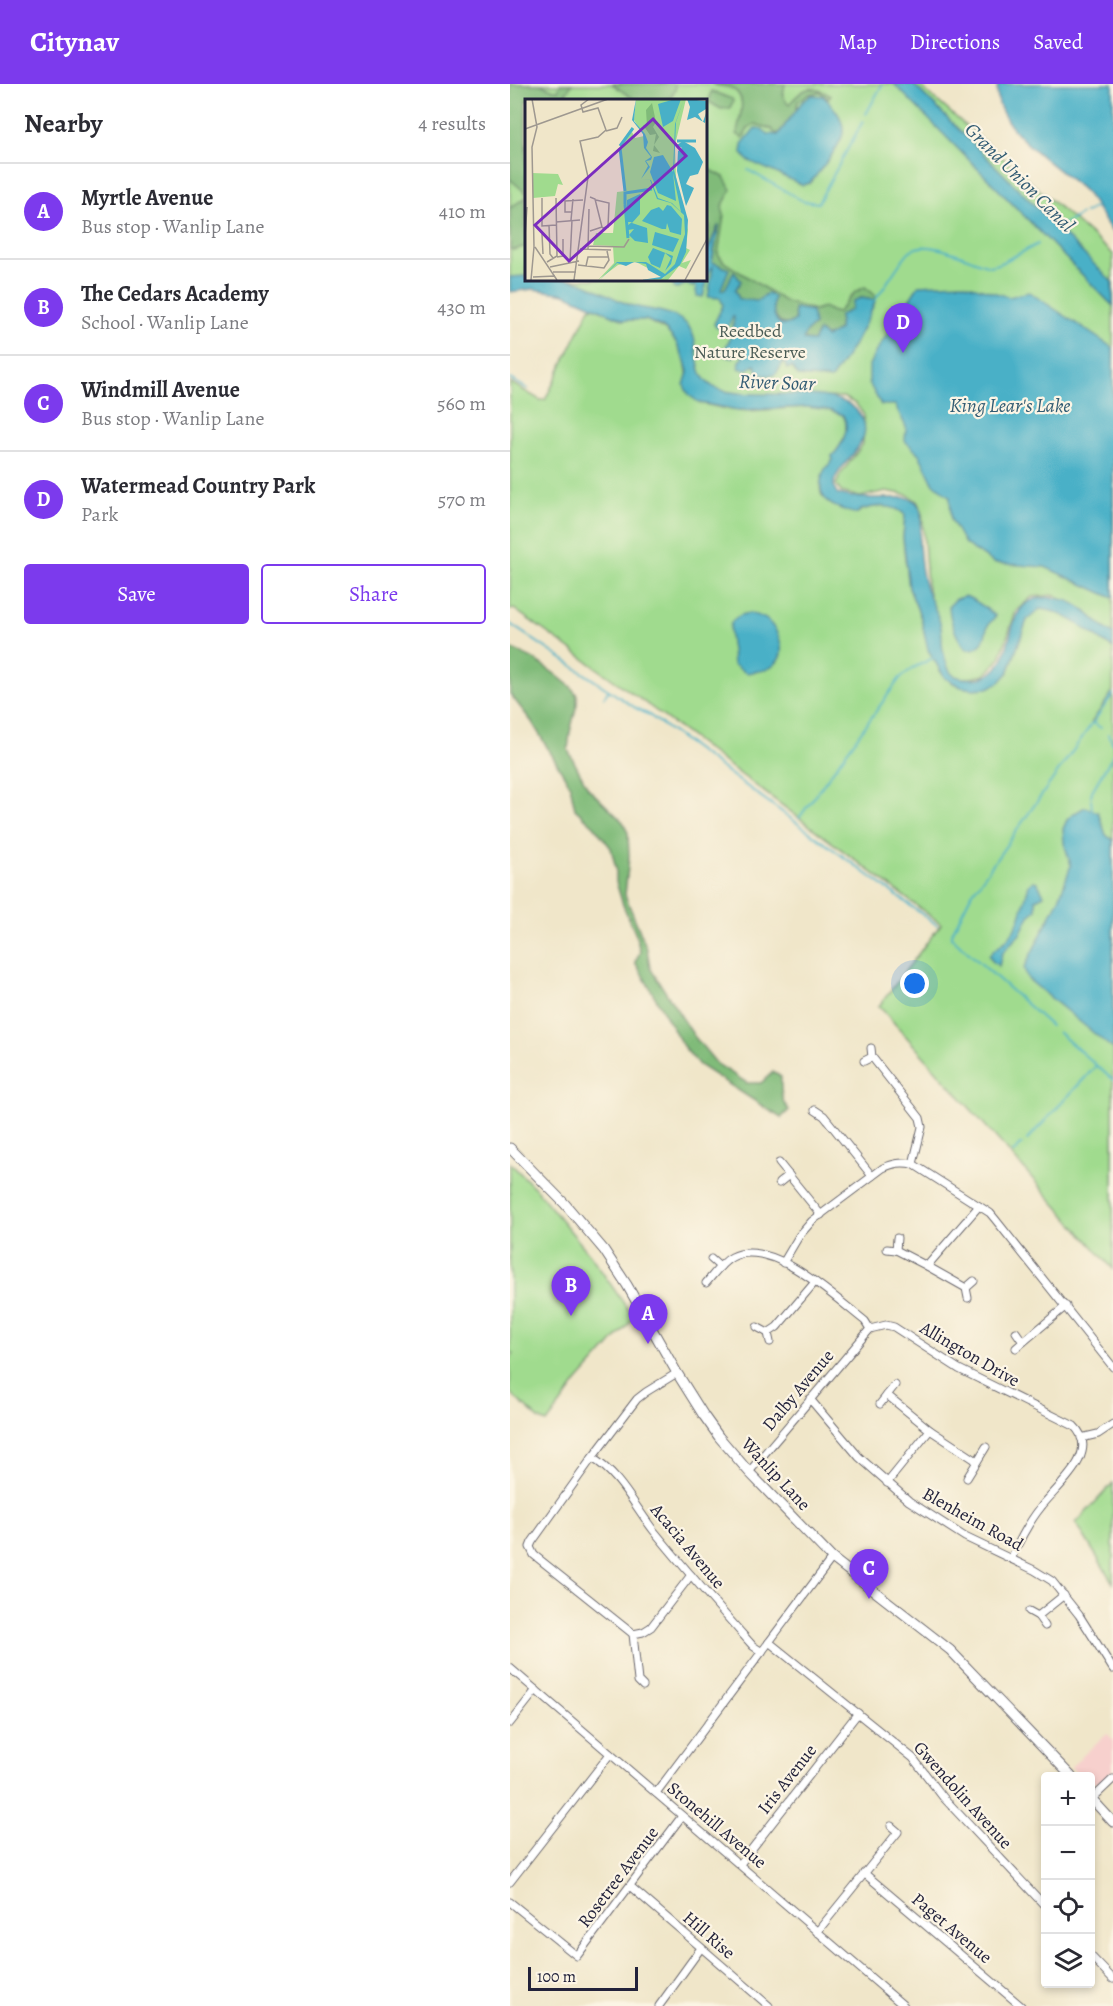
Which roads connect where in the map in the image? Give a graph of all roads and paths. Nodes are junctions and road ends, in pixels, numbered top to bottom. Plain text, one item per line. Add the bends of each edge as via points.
1 (871, 1048) dead end
2 (872, 1057) junction
3 (864, 1061) dead end
4 (815, 1110) dead end
5 (830, 1110) dead end
6 (824, 1116) junction
7 (510, 1148) edge
8 (779, 1163) dead end
9 (913, 1164) junction
10 (789, 1175) junction
11 (872, 1176) junction
12 (779, 1183) dead end
13 (979, 1206) junction
14 (820, 1215) junction
15 (897, 1238) dead end
16 (887, 1249) dead end
17 (896, 1250) junction
18 (711, 1259) dead end
19 (783, 1263) junction
20 (927, 1266) junction
21 (720, 1267) junction
22 (974, 1281) dead end
23 (815, 1282) junction
24 (706, 1283) dead end
25 (966, 1288) junction
26 (968, 1298) dead end
27 (1066, 1306) junction
28 (757, 1327) dead end
29 (870, 1329) junction
30 (1016, 1332) dead end
31 (768, 1333) junction
32 (770, 1342) dead end
33 (1023, 1342) junction
34 (1016, 1348) dead end
35 (1113, 1367) edge
36 (676, 1373) junction
37 (895, 1385) dead end
38 (887, 1395) junction
39 (810, 1399) junction
40 (880, 1404) dead end
41 (1113, 1424) edge
42 (930, 1430) junction
43 (1081, 1438) junction
44 (986, 1447) dead end
45 (592, 1458) junction
46 (977, 1461) junction
47 (749, 1472) junction
48 (967, 1478) dead end
49 (887, 1483) junction
50 (832, 1558) junction
51 (1011, 1559) junction
52 (691, 1575) junction
53 (1064, 1595) junction
54 (1029, 1611) dead end
55 (1038, 1616) junction
56 (1045, 1626) dead end
57 (633, 1634) junction
58 (769, 1642) junction
59 (762, 1652) junction
60 (510, 1668) edge
61 (1113, 1669) edge
62 (638, 1682) dead end
63 (536, 1690) junction
64 (858, 1713) junction
65 (510, 1723) edge
66 (610, 1754) junction
67 (1067, 1772) edge
68 (1113, 1779) edge
69 (656, 1793) junction
70 (1095, 1795) edge
71 (1095, 1802) edge
72 (682, 1815) junction
73 (1113, 1822) edge
74 (891, 1826) dead end
75 (740, 1864) junction
76 (864, 1874) junction
77 (510, 1882) edge
78 (631, 1887) junction
79 (510, 1902) edge
80 (1041, 1902) edge
81 (817, 1932) junction
82 (701, 1948) junction
83 (1095, 1960) edge
84 (1113, 1979) edge
85 (659, 2006) edge
86 (769, 2006) edge
87 (904, 2006) edge
88 (1021, 2006) edge

1 - 2 street
2 - 3 street
2 - 9 street via 920,1118 922,1127
4 - 6 street
5 - 6 street
6 - 11 street
7 - 36 street, Wanlip Lane via 603,1250
8 - 10 street
9 - 11 street via 892,1164
9 - 13 street
10 - 12 street
10 - 14 street
11 - 14 street
13 - 20 street
13 - 27 street via 1001,1225
14 - 19 street via 799,1236
15 - 17 street
16 - 17 street
17 - 20 street
18 - 21 street
19 - 21 street via 754,1252 733,1256
19 - 23 street
20 - 25 street
21 - 24 street
22 - 25 street
23 - 29 street
23 - 31 street
25 - 26 street
27 - 33 street
27 - 35 street
28 - 31 street
29 - 39 street, Dalby Avenue
29 - 43 street, Allington Drive via 886,1325 894,1328 959,1369 1074,1426
30 - 33 street
31 - 32 street
33 - 34 street
36 - 45 street via 637,1399
36 - 47 street, Wanlip Lane via 719,1437
37 - 38 street
38 - 40 street
38 - 42 street
39 - 47 street, Dalby Avenue
39 - 49 street, Blenheim Road
41 - 43 street via 1098,1434
42 - 46 street
42 - 49 street
43 - 51 street via 1078,1463 1032,1520
44 - 46 street
45 - 52 street, Acacia Avenue via 612,1474
45 - 57 street via 530,1547 534,1555
46 - 48 street
47 - 50 street, Wanlip Lane
49 - 51 street, Blenheim Road via 935,1519
50 - 58 street
50 - 67 street, Wanlip Lane via 950,1650
51 - 53 street, Blenheim Road via 1052,1581
52 - 57 street via 651,1627
52 - 59 street, Acacia Avenue
53 - 55 street
53 - 61 street, Blenheim Road
54 - 55 street
55 - 56 street
57 - 62 street
58 - 59 street
58 - 64 street, Gwendolin Avenue
59 - 69 street
60 - 63 street, Stonehill Avenue
63 - 65 street
63 - 66 street, Stonehill Avenue
64 - 75 street, Iris Avenue
64 - 80 street, Gwendolin Avenue via 913,1758 943,1797
66 - 69 street, Stonehill Avenue
66 - 77 street
68 - 70 street
69 - 72 street, Stonehill Avenue
71 - 73 street
72 - 75 street, Stonehill Avenue
72 - 78 street, Rosetree Avenue
74 - 76 street via 898,1832
75 - 81 street, Stonehill Avenue
76 - 81 street
76 - 88 street, Paget Avenue
78 - 79 street, Rosetree Avenue via 577,1956
78 - 82 street, Hill Rise
81 - 87 street, Stonehill Avenue
82 - 85 street
82 - 86 street, Hill Rise
83 - 84 street

